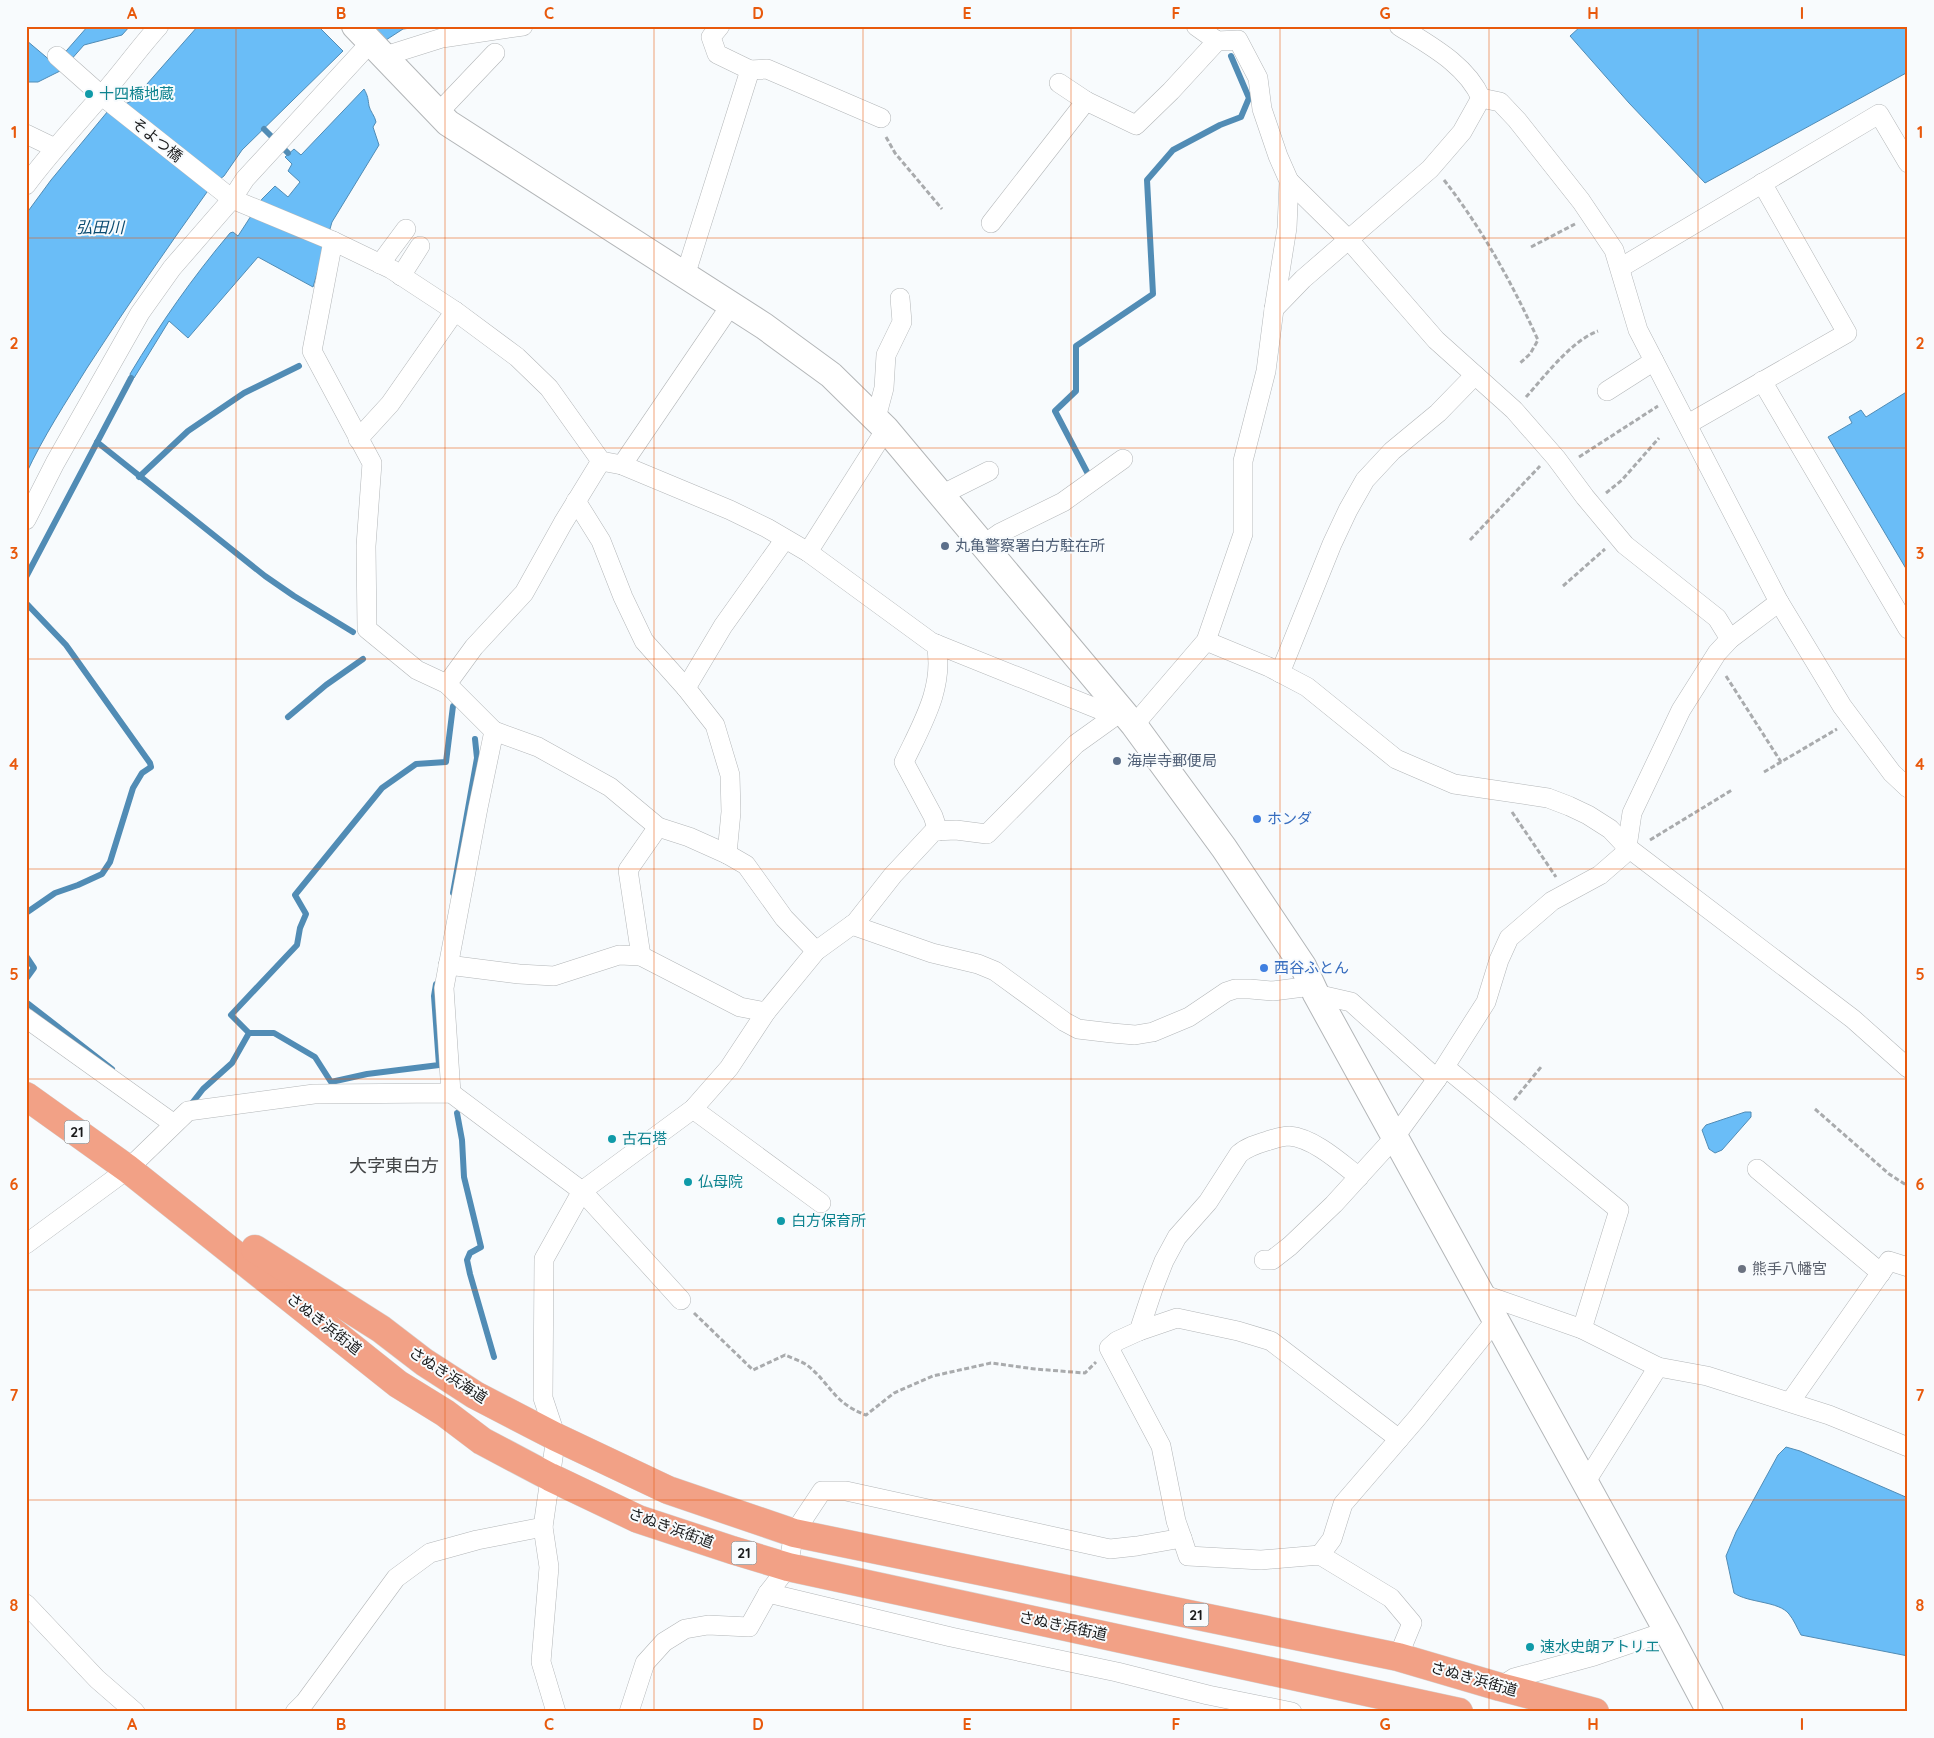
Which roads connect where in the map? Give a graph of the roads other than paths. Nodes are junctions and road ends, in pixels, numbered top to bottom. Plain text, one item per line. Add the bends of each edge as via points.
1 (159, 26) edge
2 (523, 26) edge
3 (720, 26) edge
4 (1196, 26) edge
5 (1399, 26) edge
6 (1238, 33) edge
7 (1217, 41) junction
8 (370, 42) edge
9 (495, 54) dead end
10 (57, 56) dead end
11 (750, 70) junction
12 (1060, 83) dead end
13 (102, 96) junction
14 (1481, 98) junction
15 (1086, 101) junction
16 (438, 113) junction
17 (877, 116) road end
18 (26, 134) edge
19 (55, 148) junction
20 (1908, 163) edge
21 (1289, 181) junction
22 (1762, 183) junction
23 (26, 185) edge
24 (232, 199) junction
25 (991, 223) dead end
26 (406, 229) dead end
27 (1348, 240) junction
28 (333, 241) junction
29 (420, 246) dead end
30 (380, 264) junction
31 (1620, 268) junction
32 (402, 276) junction
33 (685, 276) junction
34 (900, 298) dead end
35 (731, 305) junction
36 (1274, 309) junction
37 (455, 311) junction
38 (1654, 361) junction
39 (1475, 374) junction
40 (1762, 382) junction
41 (1607, 391) dead end
42 (881, 424) junction
43 (1688, 424) junction
44 (358, 439) junction
45 (1123, 459) dead end
46 (601, 461) junction
47 (622, 465) junction
48 (989, 471) dead end
49 (941, 495) junction
50 (576, 501) junction
51 (26, 520) edge
52 (785, 539) junction
53 (984, 545) junction
54 (808, 552) junction
55 (1780, 602) junction
56 (1908, 629) edge
57 (1730, 639) junction
58 (1206, 641) junction
59 (936, 644) junction
60 (1280, 673) junction
61 (447, 684) junction
62 (686, 688) junction
63 (1128, 718) junction
64 (494, 731) junction
65 (1908, 788) edge
66 (658, 827) junction
67 (938, 831) junction
68 (1630, 849) junction
69 (727, 854) junction
70 (852, 925) junction
71 (816, 951) junction
72 (641, 956) junction
73 (448, 965) junction
74 (1314, 991) junction
75 (766, 1012) junction
76 (26, 1018) edge
77 (1908, 1068) edge
78 (1441, 1073) junction
79 (451, 1093) junction
80 (26, 1096) edge
81 (694, 1109) junction
82 (174, 1124) junction
83 (1394, 1138) junction
84 (128, 1169) junction
85 (1757, 1169) dead end
86 (1359, 1177) junction
87 (582, 1191) junction
88 (820, 1203) dead end
89 (26, 1244) edge
90 (1264, 1260) dead end
91 (1908, 1268) edge
92 (1881, 1273) junction
93 (1479, 1293) junction
94 (682, 1300) road end
95 (1495, 1321) junction
96 (1582, 1329) junction
97 (1139, 1331) junction
98 (1658, 1367) junction
99 (1790, 1402) junction
100 (556, 1437) junction
101 (1399, 1439) junction
102 (1908, 1447) edge
103 (550, 1477) junction
104 (1585, 1483) junction
105 (543, 1527) junction
106 (794, 1533) junction
107 (1182, 1538) junction
108 (1320, 1555) junction
109 (788, 1567) junction
110 (768, 1593) junction
111 (26, 1604) edge
112 (1667, 1631) junction
113 (1398, 1657) junction
114 (1500, 1687) junction
115 (135, 1712) edge
116 (295, 1712) edge
117 (556, 1712) edge
118 (629, 1712) edge
119 (1292, 1712) edge
120 (1459, 1712) edge
121 (1595, 1712) edge
122 (1710, 1712) edge

1 - 13 street
2 - 8 street via 442,38
3 - 11 street via 711,37 717,54
4 - 7 street
5 - 14 street via 1444,54 1475,84
6 - 7 street
6 - 21 street via 1258,78 1262,109
7 - 15 street via 1136,125
8 - 16 street
8 - 24 street via 245,179
9 - 16 street
10 - 13 street, そよつ橋
11 - 17 street via 767,69
11 - 33 street
12 - 15 street
13 - 19 street
13 - 24 street, そよつ橋
14 - 27 street via 1462,132 1433,165
14 - 31 street via 1500,102 1517,120 1591,216 1614,250
15 - 25 street
16 - 33 street via 448,123
18 - 19 street
19 - 23 street
20 - 22 street via 1879,114
21 - 27 street
21 - 36 street via 1287,228
22 - 31 street
22 - 40 street via 1847,333
24 - 28 street, そよつ橋
24 - 51 street via 172,268 140,313 54,463
26 - 30 street
27 - 36 street
27 - 39 street via 1436,340
28 - 30 street, そよつ橋
28 - 44 street via 312,351
29 - 32 street
30 - 32 street, そよつ橋
31 - 38 street via 1638,330
32 - 37 street, そよつ橋
33 - 35 street
34 - 42 street via 902,322 886,356
35 - 42 street via 830,376
35 - 47 street
36 - 58 street via 1266,371 1243,460 1243,534
37 - 44 street via 390,404
37 - 46 street, そよつ橋 via 518,357 550,388
38 - 41 street
38 - 43 street
39 - 57 street via 1514,410 1553,454 1625,545 1717,618
39 - 60 street via 1438,413 1392,450 1365,480 1332,544
40 - 43 street
40 - 56 street
42 - 49 street
42 - 54 street
43 - 55 street
44 - 61 street via 372,463 366,546 366,629 417,670
45 - 53 street via 1063,502 1000,533
46 - 47 street
46 - 50 street
47 - 52 street via 730,510
48 - 49 street
49 - 53 street
50 - 61 street via 524,593 474,647
50 - 62 street via 601,541 644,641
52 - 54 street
52 - 62 street via 723,626
53 - 63 street
54 - 59 street
55 - 57 street
55 - 65 street via 1842,706 1892,773
57 - 68 street via 1681,710 1632,813
58 - 60 street
58 - 63 street
59 - 63 street
59 - 67 street via 938,668 934,695 904,762
60 - 68 street via 1307,687 1396,759 1454,784 1548,798 1569,806 1610,829
61 - 64 street
62 - 69 street via 715,725 730,775
63 - 67 street via 1076,744 988,834
63 - 74 street via 1224,848 1303,966
64 - 66 street via 538,747 610,787
64 - 73 street
66 - 69 street
66 - 72 street via 628,870
67 - 70 street via 934,831 893,875
68 - 77 street via 1853,1019
68 - 78 street via 1600,875 1552,901 1509,938 1486,1002
69 - 71 street via 746,865 784,918
70 - 71 street
70 - 74 street via 995,971 1078,1029 1135,1035 1154,1032 1189,1017 1235,989
71 - 75 street
72 - 73 street via 619,955 554,976
72 - 75 street via 740,1007
73 - 79 street via 444,988
74 - 78 street via 1351,1002
74 - 83 street
75 - 81 street via 729,1068
76 - 82 street
78 - 83 street
78 - 96 street via 1502,1114 1619,1210
79 - 82 street via 314,1094 188,1111
79 - 87 street
80 - 84 main road, さぬき浜街道 / 21
81 - 87 street
81 - 88 street
82 - 84 street
83 - 86 street
83 - 93 street
84 - 89 street
84 - 100 main road, さぬき浜海道 / 21 via 381,1329 475,1395
84 - 103 main road, さぬき浜街道 / 21 via 398,1384 482,1440
85 - 92 street
86 - 90 street via 1290,1246 1272,1260
86 - 97 street via 1342,1162 1295,1137 1282,1137 1243,1150 1208,1202 1177,1237 1164,1261
87 - 94 street
87 - 100 street via 544,1259 543,1398
91 - 92 street via 1889,1262
92 - 99 street
93 - 95 street
93 - 96 street
95 - 101 street
95 - 104 street
96 - 98 street
97 - 101 street via 1176,1318 1238,1331 1271,1342
97 - 107 street via 1109,1348 1161,1446
98 - 99 street via 1708,1376
98 - 104 street
99 - 102 street
100 - 103 street
100 - 106 main road, さぬき浜海道 / 21 via 668,1490
101 - 108 street via 1344,1504 1332,1539
103 - 105 street
103 - 109 main road, さぬき浜街道 / 21 via 638,1519
104 - 112 street
105 - 116 street via 430,1553 396,1578
105 - 117 street via 549,1568 541,1662
106 - 107 street via 822,1491 846,1491 1110,1549
106 - 109 street
106 - 113 main road, さぬき浜街道 / 21
107 - 108 street via 1188,1556 1260,1560
108 - 113 street via 1391,1598 1412,1623
109 - 110 street
109 - 120 main road, さぬき浜街道 / 21
110 - 118 street via 749,1627 708,1625 685,1630 664,1642 645,1664
110 - 119 street
111 - 115 street via 98,1679
112 - 114 street via 1514,1678
112 - 122 street
113 - 114 main road, さぬき浜街道 / 21
114 - 121 main road, さぬき浜街道 / 21

